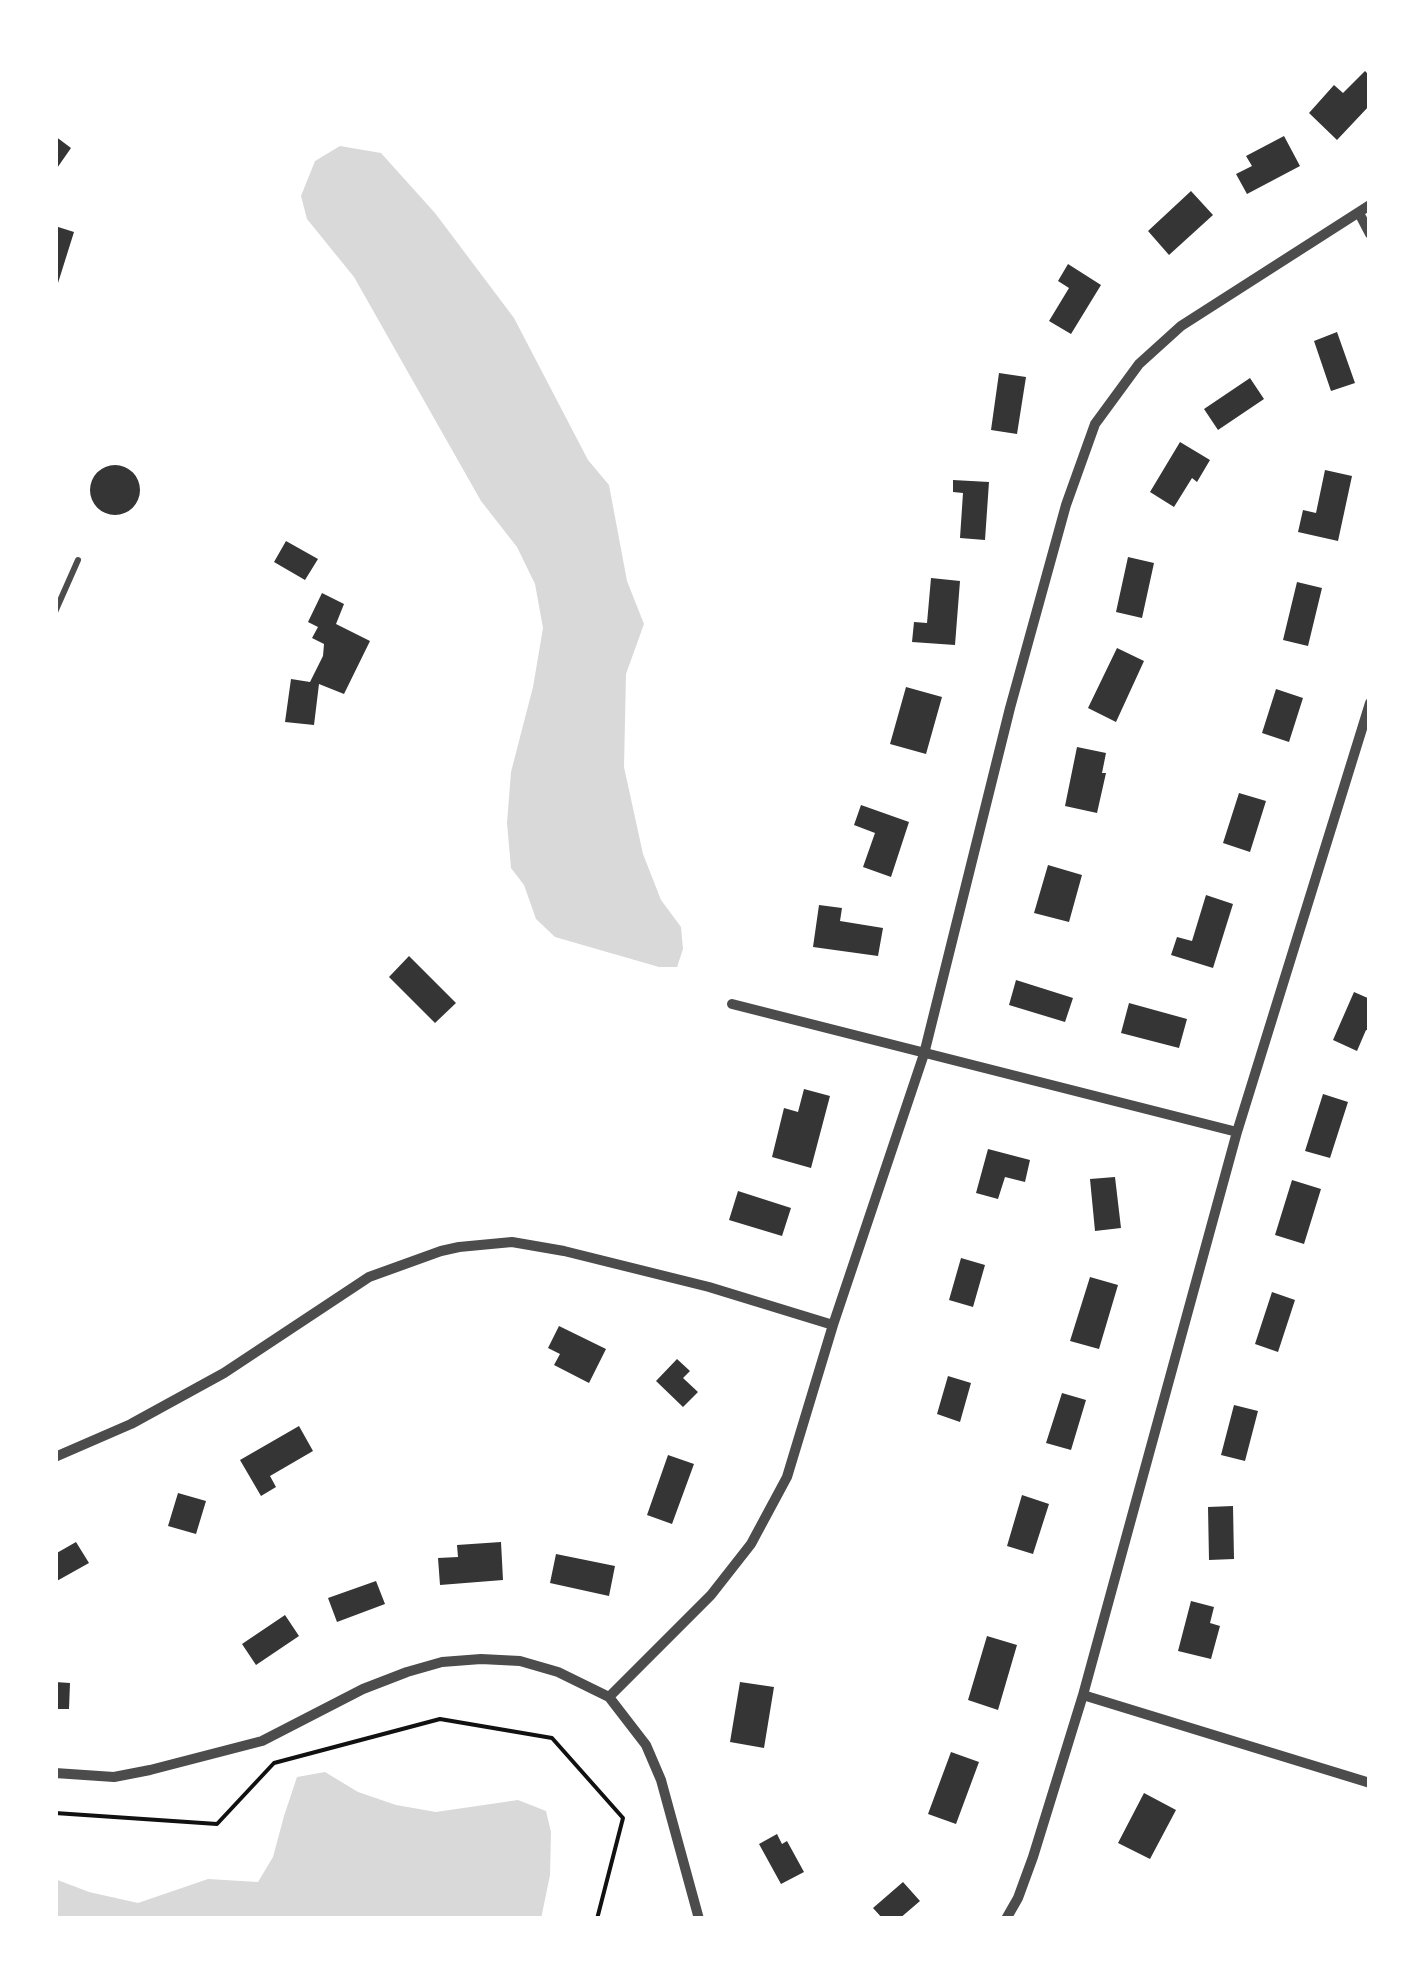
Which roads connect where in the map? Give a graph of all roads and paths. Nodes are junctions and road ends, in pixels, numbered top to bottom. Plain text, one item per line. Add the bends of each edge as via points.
1 (1370, 205) edge
2 (1359, 213) junction
3 (1370, 234) edge
4 (78, 560) dead end
5 (55, 612) edge
6 (1370, 704) edge
7 (732, 1004) dead end
8 (924, 1054) junction
9 (1237, 1132) junction
10 (833, 1325) junction
11 (55, 1456) edge
12 (1082, 1695) junction
13 (608, 1697) junction
14 (55, 1773) edge
15 (1370, 1782) edge
16 (55, 1814) edge
17 (597, 1919) edge
18 (698, 1919) edge
19 (1006, 1919) edge

1 - 2 street
2 - 3 street
2 - 8 street via 1181,326 1140,364 1095,424 1010,708
4 - 5 lane
6 - 9 street
7 - 8 street
8 - 9 street
8 - 10 street
9 - 12 street
10 - 11 street via 564,1251 512,1242 459,1247 368,1277 224,1373
10 - 13 street via 787,1476 750,1544 711,1595
12 - 15 street
12 - 19 street via 1033,1857
13 - 14 street via 520,1661 442,1662 363,1689 262,1741 114,1776
13 - 18 street via 646,1745 661,1780
16 - 17 path via 217,1824 274,1762 440,1719 552,1738 623,1818

